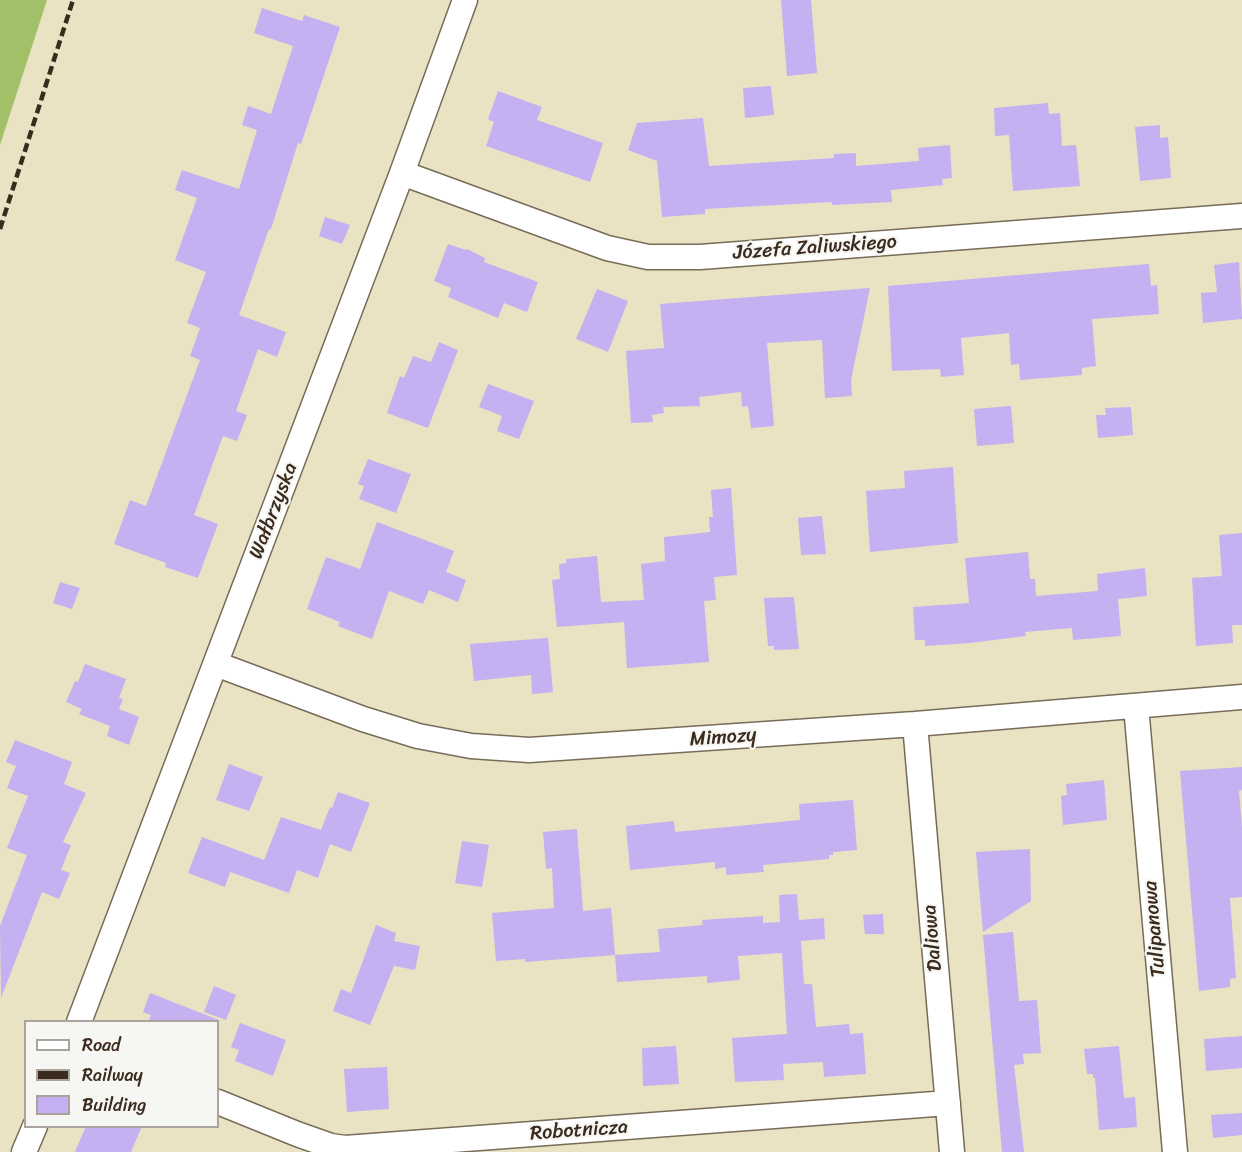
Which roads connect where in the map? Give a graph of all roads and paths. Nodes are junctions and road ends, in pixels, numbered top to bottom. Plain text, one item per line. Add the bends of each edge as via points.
1 (465, 0) edge
2 (402, 173) junction
3 (1242, 216) edge
4 (216, 664) junction
5 (1242, 697) edge
6 (1136, 706) junction
7 (915, 724) junction
8 (80, 1020) edge
9 (219, 1102) edge
10 (948, 1103) junction
11 (34, 1128) edge
12 (24, 1152) edge
13 (952, 1152) edge
14 (1174, 1152) edge

1 - 2 street, Wałbrzyska
2 - 3 street, Józefa Zaliwskiego via 607,248 648,257 700,257
2 - 4 street, Wałbrzyska
4 - 7 street, Mimozy via 363,719 418,736 471,746 560,749
4 - 8 street, Wałbrzyska
5 - 6 street, Mimozy
6 - 7 street, Mimozy
6 - 14 street, Tulipanowa
7 - 10 street, Daliowa
9 - 10 street, Robotnicza via 297,1134 345,1148
10 - 13 street, Daliowa
11 - 12 street

